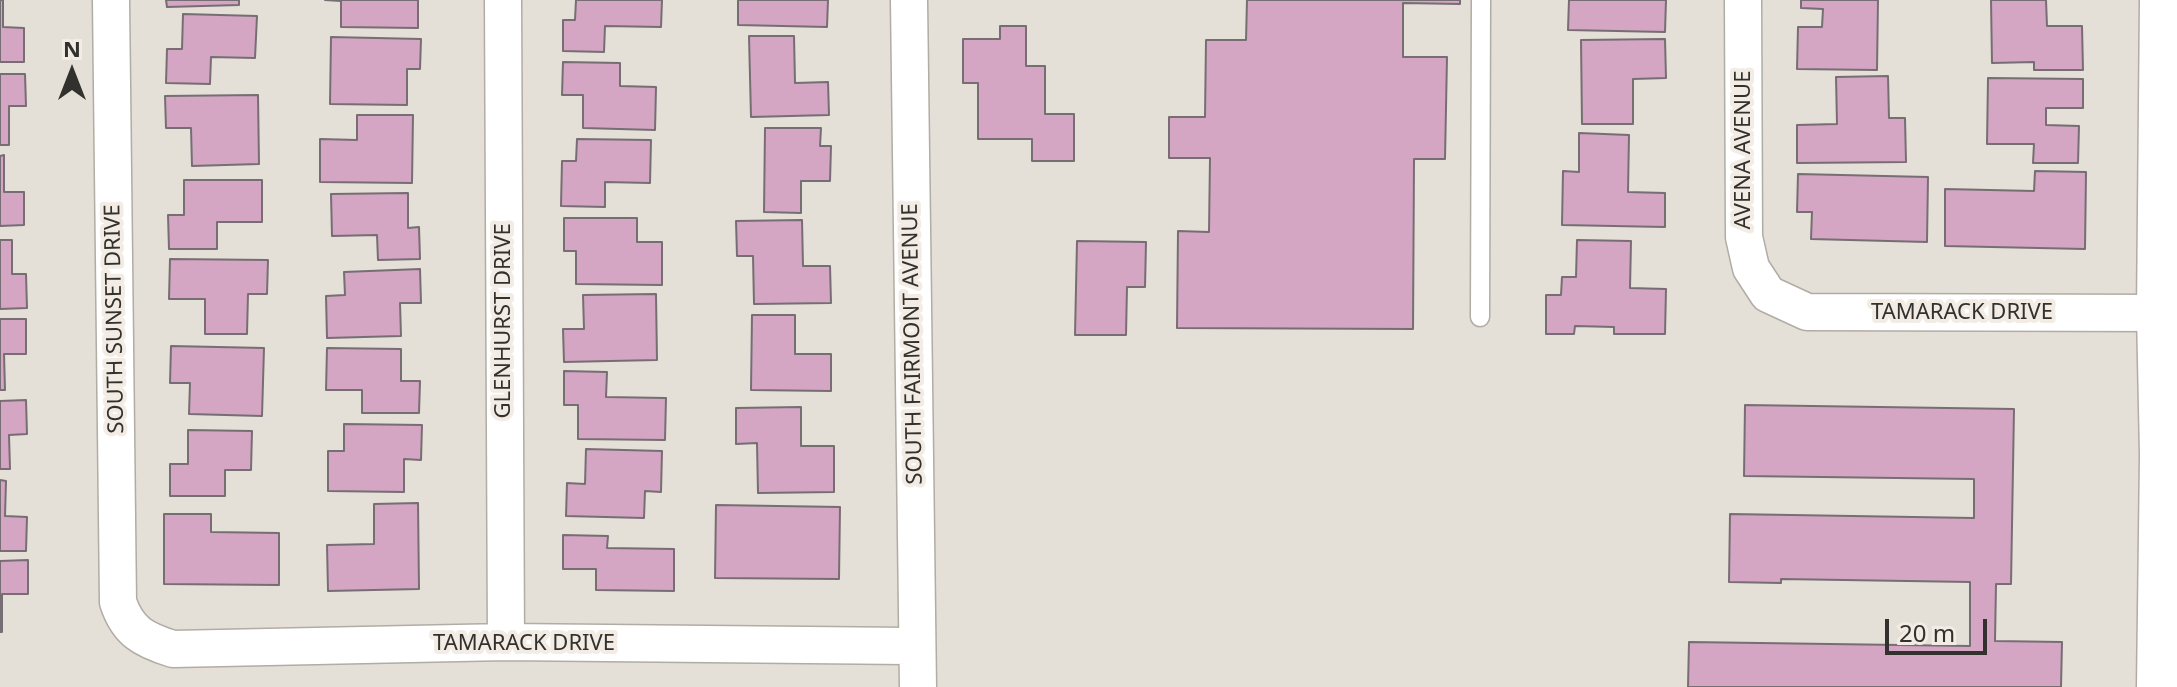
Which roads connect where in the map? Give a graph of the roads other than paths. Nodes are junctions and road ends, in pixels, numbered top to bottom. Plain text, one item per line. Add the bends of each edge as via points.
1 (111, 0) edge
2 (503, 0) edge
3 (909, 0) edge
4 (1481, 0) edge
5 (1743, 0) edge
6 (2167, 20) edge
7 (1768, 294) joint
8 (2159, 313) junction
9 (1480, 317) dead end
10 (2169, 455) edge
11 (135, 632) joint
12 (506, 642) junction
13 (917, 645) junction
14 (918, 687) edge
15 (2159, 687) edge

1 - 11 street, SOUTH SUNSET DRIVE via 118,602
2 - 12 street, GLENHURST DRIVE
3 - 13 street, SOUTH FAIRMONT AVENUE
4 - 9 lane
5 - 7 street, AVENA AVENUE via 1744,237 1751,268
6 - 8 street
7 - 8 street, TAMARACK DRIVE via 1807,312
8 - 10 street
10 - 15 street
11 - 12 street, TAMARACK DRIVE via 173,649
12 - 13 street, TAMARACK DRIVE
13 - 14 street, SOUTH FAIRMONT AVENUE

